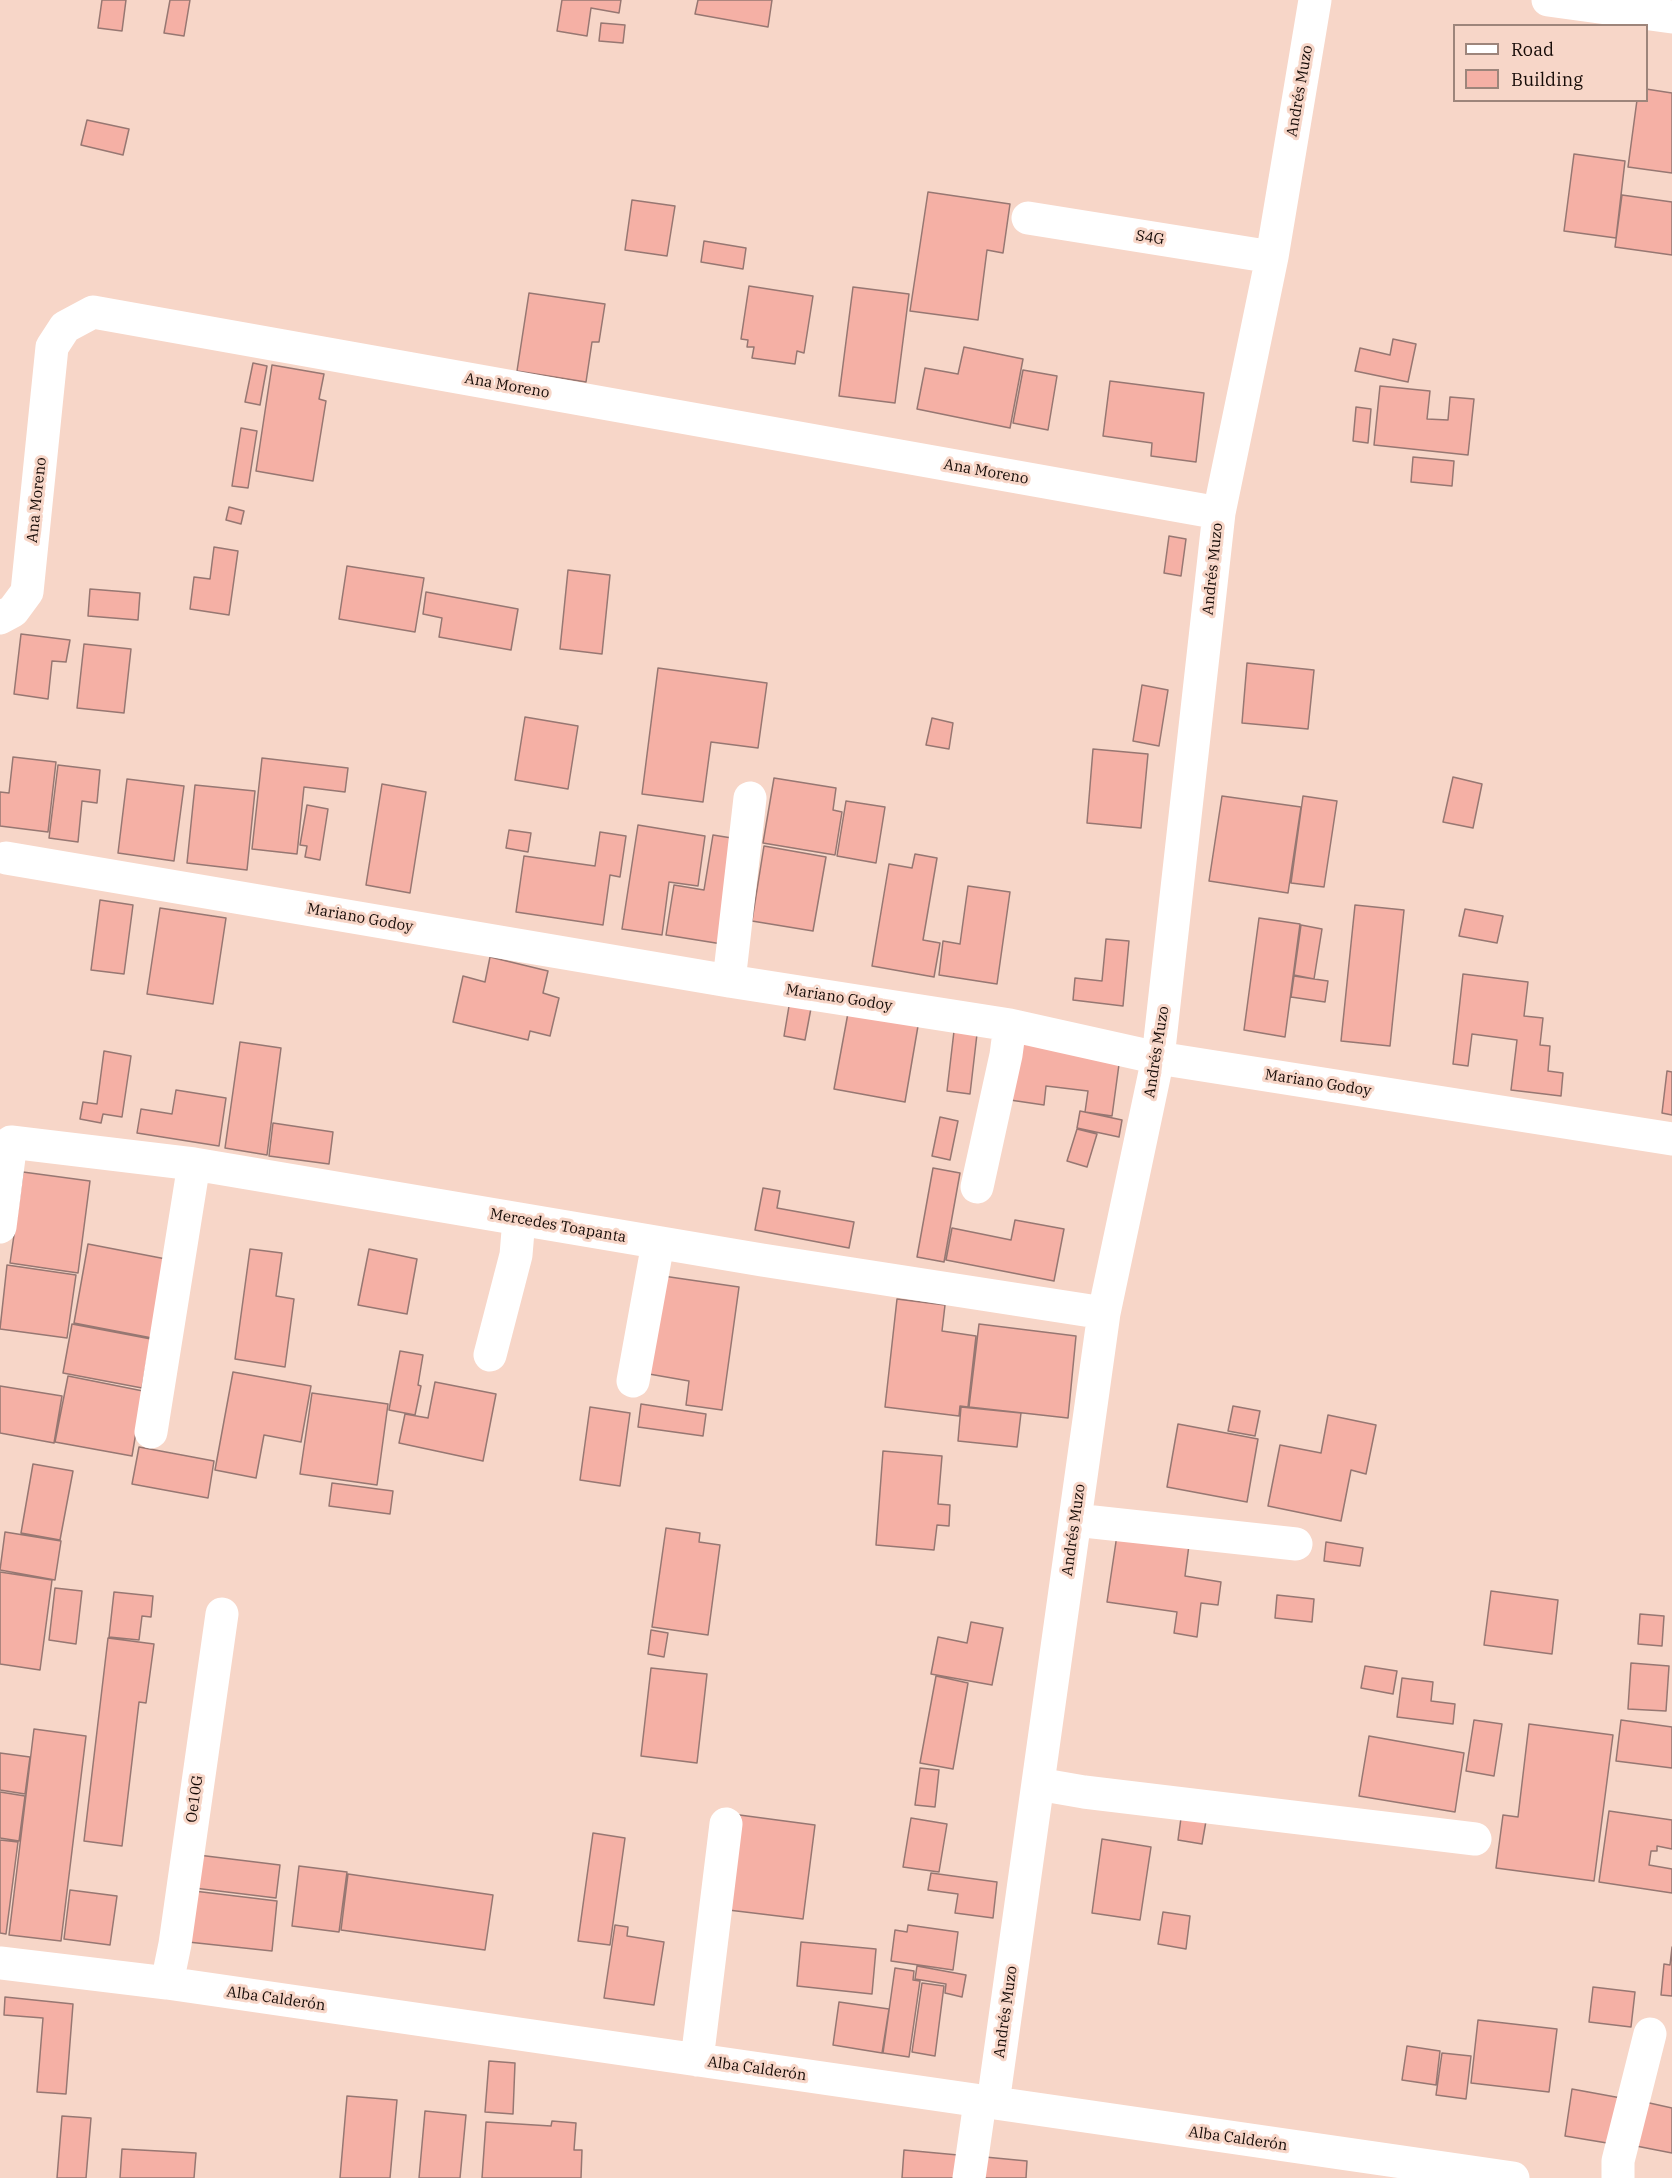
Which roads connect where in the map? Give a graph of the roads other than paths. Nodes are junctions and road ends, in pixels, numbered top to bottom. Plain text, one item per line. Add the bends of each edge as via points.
1 (1315, 0) edge
2 (1548, 0) edge
3 (1633, 5) edge
4 (1672, 17) edge
5 (1028, 218) dead end
6 (1272, 257) junction
7 (1219, 513) junction
8 (0, 618) edge
9 (750, 798) dead end
10 (6, 858) dead end
11 (729, 981) junction
12 (1010, 1025) junction
13 (1158, 1058) junction
14 (1672, 1139) edge
15 (194, 1164) junction
16 (977, 1187) dead end
17 (519, 1219) junction
18 (0, 1227) edge
19 (658, 1243) junction
20 (1104, 1313) junction
21 (490, 1355) dead end
22 (633, 1381) dead end
23 (151, 1432) dead end
24 (1075, 1520) junction
25 (1296, 1544) dead end
26 (222, 1614) dead end
27 (1038, 1784) junction
28 (726, 1824) dead end
29 (1475, 1839) dead end
30 (0, 1963) edge
31 (167, 1983) junction
32 (1650, 2034) dead end
33 (697, 2060) junction
34 (986, 2103) junction
35 (969, 2178) edge
36 (1514, 2178) edge
37 (1618, 2178) edge

1 - 6 street, Andrés Muzo
2 - 3 street
3 - 4 street
5 - 6 street, S4G
6 - 7 street, Andrés Muzo
7 - 8 street, Ana Moreno via 93,312 65,327 52,347 27,592 14,611
7 - 13 street, Andrés Muzo
9 - 11 street
10 - 11 street, Mariano Godoy
11 - 12 street, Mariano Godoy
12 - 13 street, Mariano Godoy
12 - 16 street
13 - 14 street, Mariano Godoy
13 - 20 street, Andrés Muzo
15 - 17 street, Mercedes Toapanta
15 - 18 street, Mercedes Toapanta via 11,1142
15 - 23 street
17 - 19 street, Mercedes Toapanta
17 - 21 street via 516,1255
19 - 20 street, Mercedes Toapanta
19 - 22 street
20 - 24 street, Andrés Muzo
24 - 25 street
24 - 27 street, Andrés Muzo
26 - 31 street, Oe10G
27 - 29 street
27 - 34 street, Andrés Muzo
28 - 33 street
30 - 31 street, Alba Calderón
31 - 33 street, Alba Calderón
32 - 37 street via 1618,2161
33 - 34 street, Alba Calderón
34 - 35 street, Andrés Muzo
34 - 36 street, Alba Calderón

